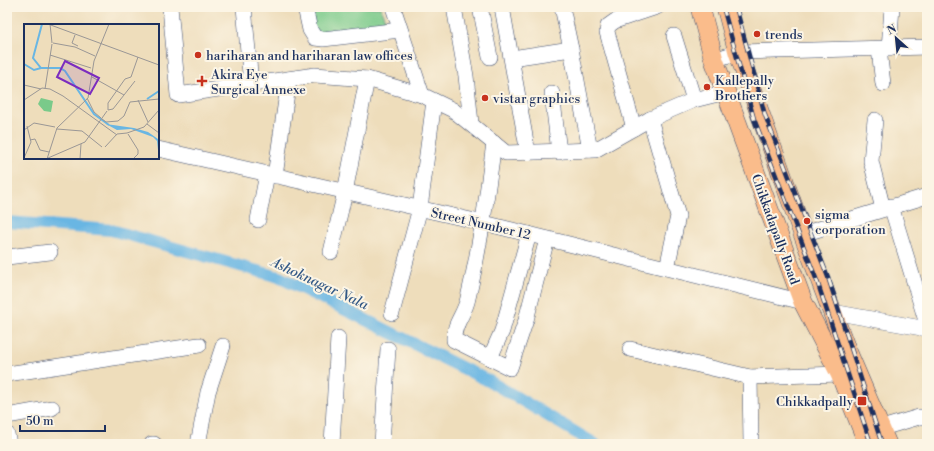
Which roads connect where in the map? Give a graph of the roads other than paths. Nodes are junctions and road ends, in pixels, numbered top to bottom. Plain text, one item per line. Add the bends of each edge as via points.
1 (170, 7) edge
2 (244, 7) edge
3 (305, 7) edge
4 (393, 7) edge
5 (454, 7) edge
6 (480, 7) edge
7 (502, 7) edge
8 (562, 7) edge
9 (658, 7) edge
10 (700, 7) edge
11 (726, 7) edge
12 (892, 7) edge
13 (400, 30) junction
14 (674, 36) dead end
15 (927, 47) edge
16 (571, 49) junction
17 (884, 49) junction
18 (738, 52) junction
19 (490, 57) dead end
20 (512, 58) junction
21 (714, 60) junction
22 (289, 79) junction
23 (367, 79) junction
24 (251, 84) junction
25 (883, 84) dead end
26 (726, 92) junction
27 (552, 93) dead end
28 (428, 98) junction
29 (694, 100) junction
30 (650, 119) junction
31 (875, 120) dead end
32 (471, 123) junction
33 (634, 128) junction
34 (494, 144) junction
35 (159, 149) edge
36 (590, 150) junction
37 (559, 152) junction
38 (528, 153) junction
39 (271, 175) junction
40 (345, 192) junction
41 (927, 196) edge
42 (887, 207) junction
43 (420, 208) junction
44 (258, 220) dead end
45 (484, 223) junction
46 (529, 234) junction
47 (803, 234) junction
48 (547, 239) junction
49 (50, 252) dead end
50 (331, 252) dead end
51 (7, 257) edge
52 (667, 268) junction
53 (803, 302) junction
54 (833, 312) junction
55 (392, 313) dead end
56 (927, 324) edge
57 (927, 329) edge
58 (338, 338) dead end
59 (199, 345) dead end
60 (223, 346) dead end
61 (388, 349) dead end
62 (630, 349) dead end
63 (490, 358) junction
64 (7, 374) edge
65 (840, 374) junction
66 (750, 377) junction
67 (52, 408) dead end
68 (7, 416) edge
69 (927, 418) edge
70 (7, 434) edge
71 (884, 436) edge
72 (9, 444) edge
73 (198, 444) edge
74 (332, 444) edge
75 (382, 444) edge
76 (751, 444) edge
77 (868, 444) edge

1 - 24 street via 178,95
2 - 24 street
3 - 13 street via 310,30 315,38
4 - 13 street
5 - 32 street
6 - 19 street
7 - 20 street
8 - 16 street
9 - 33 street via 615,21 608,26 607,32
10 - 21 main road, Chikkadapally Road
11 - 18 main road, Chikkadapally Road
12 - 17 street
13 - 28 street
14 - 29 street
15 - 17 street
16 - 20 street
16 - 36 street
17 - 18 street
17 - 25 street
18 - 21 street
18 - 47 main road, Chikkadapally Road
20 - 38 street
21 - 26 main road, Chikkadapally Road
22 - 23 street via 315,75
22 - 24 street
22 - 39 street
23 - 28 street
23 - 40 street
26 - 29 street
26 - 53 main road, Chikkadapally Road
27 - 37 street
28 - 32 street via 453,110
28 - 43 street
29 - 30 street
30 - 33 street
30 - 52 street via 678,216
31 - 42 street via 871,161
32 - 34 street
33 - 36 street via 595,150
34 - 38 street via 506,154
34 - 45 street
35 - 39 street, Street Number 12
36 - 37 street
37 - 38 street
39 - 40 street, Street Number 12
39 - 44 street
40 - 43 street, Street Number 12
40 - 50 street
41 - 42 street
42 - 47 street
42 - 56 street
43 - 45 street, Street Number 12
43 - 55 street
45 - 46 street, Street Number 12
45 - 63 street via 468,300 453,330 454,340
46 - 48 street, Street Number 12
46 - 63 street via 502,331
47 - 54 main road, Chikkadapally Road
48 - 52 street, Street Number 12
48 - 63 street via 526,320 510,368
49 - 51 street
52 - 53 street, Street Number 12
53 - 65 main road, Chikkadapally Road
54 - 57 street
54 - 71 main road, Chikkadapally Road
58 - 74 street
59 - 64 street
60 - 73 street via 208,392
61 - 75 street
62 - 66 street
65 - 66 street
65 - 77 main road, Chikkadapally Road
66 - 76 street
67 - 68 street
69 - 71 street via 919,417
70 - 72 street

